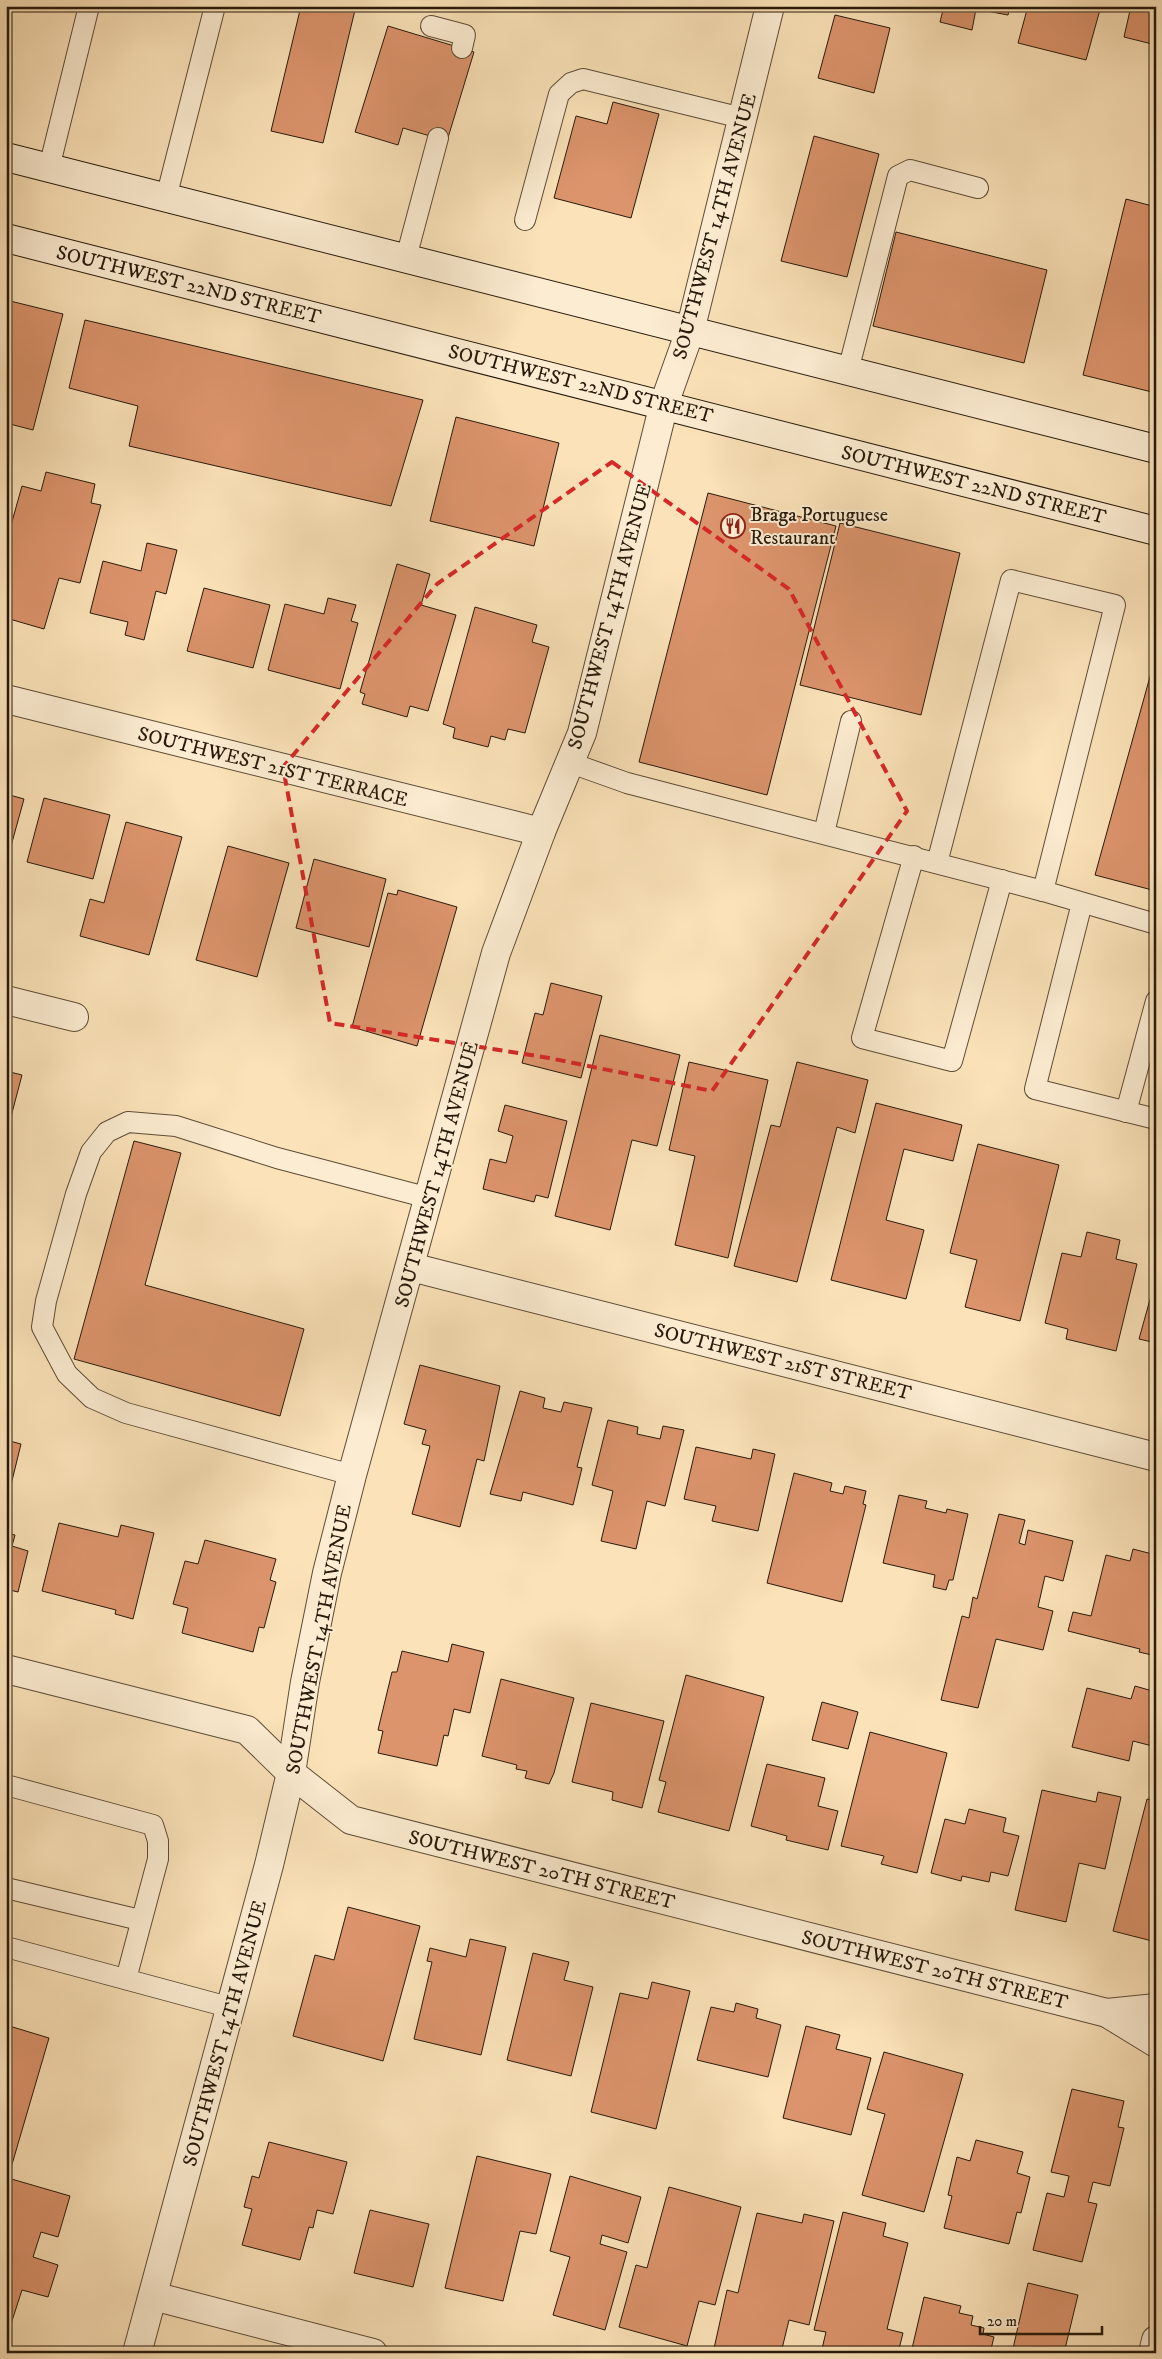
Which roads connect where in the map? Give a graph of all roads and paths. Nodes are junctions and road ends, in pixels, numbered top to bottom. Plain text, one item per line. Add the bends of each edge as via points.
1 (89, 6) edge
2 (215, 6) edge
3 (770, 6) edge
4 (431, 26) dead end
5 (462, 48) dead end
6 (742, 118) junction
7 (438, 138) dead end
8 (6, 157) edge
9 (49, 168) junction
10 (978, 188) dead end
11 (166, 198) junction
12 (525, 220) dead end
13 (6, 238) edge
14 (406, 258) junction
15 (690, 331) junction
16 (848, 371) junction
17 (664, 404) junction
18 (1156, 449) edge
19 (1156, 531) edge
20 (6, 699) edge
21 (851, 721) dead end
22 (571, 763) junction
23 (540, 832) junction
24 (824, 833) junction
25 (914, 856) junction
26 (937, 863) junction
27 (1002, 880) junction
28 (1044, 890) junction
29 (1082, 903) junction
30 (1156, 924) edge
31 (6, 1000) edge
32 (1156, 1001) edge
33 (74, 1017) dead end
34 (1126, 1112) junction
35 (1156, 1119) edge
36 (429, 1198) junction
37 (411, 1267) junction
38 (1156, 1457) edge
39 (352, 1475) junction
40 (6, 1670) edge
41 (291, 1773) junction
42 (6, 1785) edge
43 (6, 1888) edge
44 (140, 1920) junction
45 (6, 1947) edge
46 (126, 1979) junction
47 (232, 2008) junction
48 (1156, 2008) edge
49 (1107, 2013) junction
50 (1156, 2043) edge
51 (153, 2296) junction
52 (1156, 2340) edge
53 (137, 2353) edge
54 (373, 2353) edge
55 (1153, 2353) edge

1 - 9 lane
2 - 11 lane
3 - 6 street, SOUTHWEST 14TH AVENUE
4 - 5 lane via 465,35
6 - 12 lane via 583,80 570,83 559,94
6 - 15 street, SOUTHWEST 14TH AVENUE
7 - 14 lane
8 - 9 street
9 - 11 street
10 - 16 lane via 910,170 898,176
11 - 14 street
13 - 17 street, SOUTHWEST 22ND STREET
14 - 15 street
15 - 16 street
15 - 17 street, SOUTHWEST 14TH AVENUE
16 - 18 street
17 - 19 street, SOUTHWEST 22ND STREET
17 - 22 street, SOUTHWEST 14TH AVENUE via 582,733
20 - 23 street, SOUTHWEST 21ST TERRACE
21 - 24 lane
22 - 23 street, SOUTHWEST 14TH AVENUE
22 - 24 lane via 627,783
23 - 36 street, SOUTHWEST 14TH AVENUE via 496,953
24 - 25 lane
25 - 26 lane
25 - 27 lane via 862,1038 952,1062
26 - 27 lane
26 - 28 lane via 1011,580 1115,605
27 - 28 lane
28 - 29 lane
29 - 30 lane
29 - 34 lane via 1035,1089
31 - 33 street
32 - 34 lane
34 - 35 lane
36 - 37 street, SOUTHWEST 14TH AVENUE
36 - 39 lane via 278,1158 176,1126 128,1122 106,1132 90,1152 46,1301 42,1327 67,1374 92,1398 126,1413
37 - 38 street, SOUTHWEST 21ST STREET
37 - 39 street, SOUTHWEST 14TH AVENUE
39 - 41 street, SOUTHWEST 14TH AVENUE via 327,1573
40 - 41 street, SOUTHWEST 20TH STREET via 247,1730
41 - 47 street, SOUTHWEST 14TH AVENUE
41 - 49 street, SOUTHWEST 20TH STREET via 352,1820
42 - 44 lane via 153,1825 158,1841 158,1859
43 - 44 lane
44 - 46 lane
45 - 46 lane
46 - 47 lane
47 - 51 street, SOUTHWEST 14TH AVENUE
48 - 49 street, SOUTHWEST 20TH STREET
49 - 50 street, SOUTHWEST 20TH STREET
51 - 53 street, SOUTHWEST 14TH AVENUE
51 - 54 street
52 - 55 street

